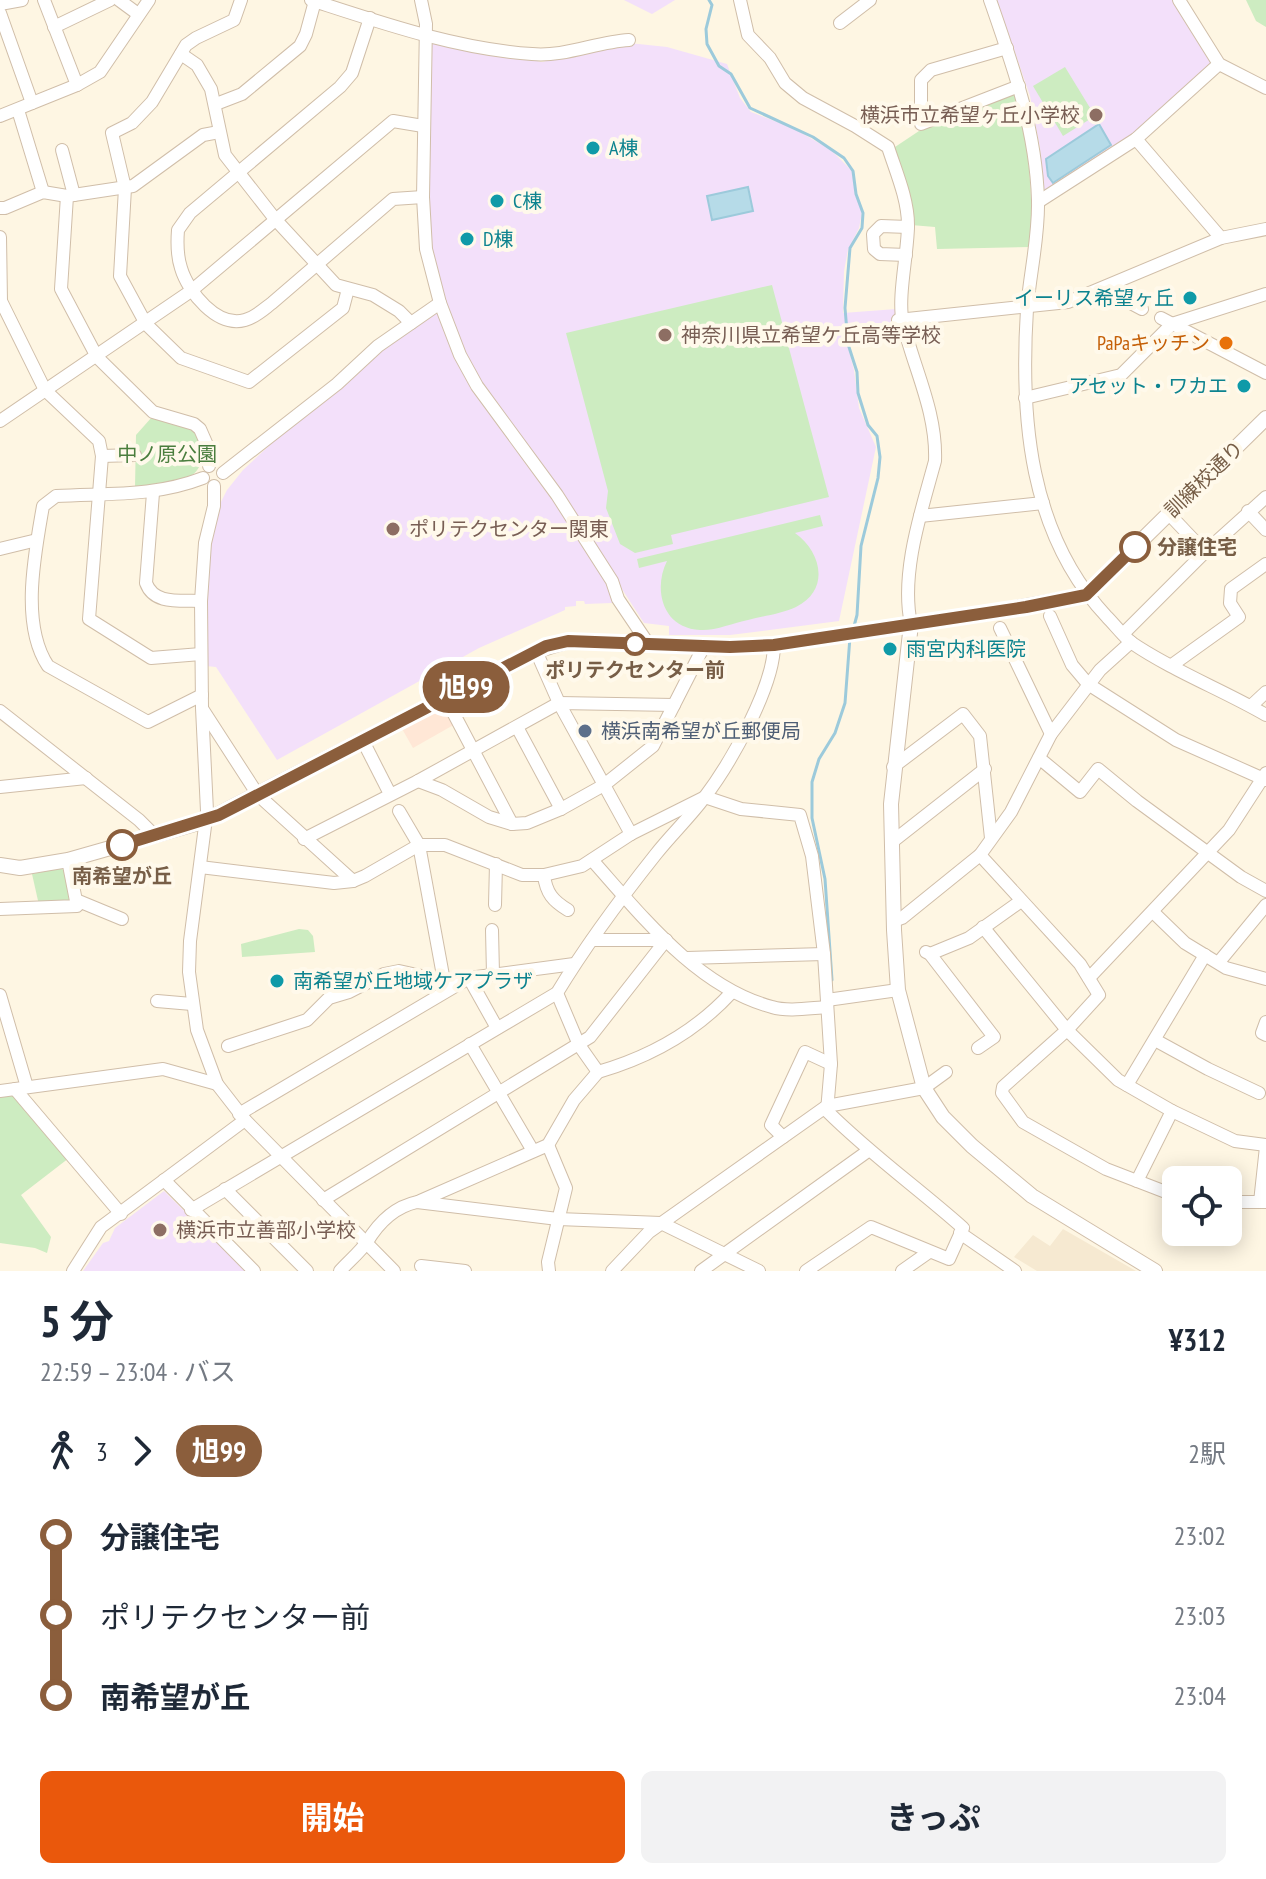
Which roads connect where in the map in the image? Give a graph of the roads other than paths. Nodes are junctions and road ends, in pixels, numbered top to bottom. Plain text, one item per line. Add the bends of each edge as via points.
1 (22, 0) edge
2 (44, 0) edge
3 (110, 0) edge
4 (119, 0) edge
5 (149, 0) edge
6 (241, 0) edge
7 (421, 0) edge
8 (740, 0) edge
9 (870, 0) edge
10 (990, 0) edge
11 (1179, 0) edge
12 (313, 1) edge
13 (0, 4) edge
14 (0, 13) edge
15 (138, 14) junction
16 (370, 18) junction
17 (840, 23) dead end
18 (54, 27) junction
19 (425, 35) junction
20 (629, 40) dead end
21 (1007, 48) junction
22 (181, 54) junction
23 (1219, 64) junction
24 (77, 85) junction
25 (1019, 86) junction
26 (1266, 88) edge
27 (32, 103) junction
28 (216, 104) junction
29 (18, 110) junction
30 (0, 116) edge
31 (423, 126) junction
32 (219, 132) junction
33 (1136, 139) junction
34 (62, 150) dead end
35 (238, 174) junction
36 (125, 188) junction
37 (43, 192) junction
38 (70, 195) junction
39 (423, 197) junction
40 (1038, 202) junction
41 (0, 208) edge
42 (275, 219) junction
43 (908, 227) junction
44 (1266, 229) edge
45 (0, 237) edge
46 (1221, 238) junction
47 (906, 255) junction
48 (316, 265) junction
49 (1116, 284) junction
50 (348, 289) junction
51 (191, 291) junction
52 (1266, 294) edge
53 (440, 303) junction
54 (1027, 308) junction
55 (1142, 309) dead end
56 (900, 320) junction
57 (1166, 321) junction
58 (411, 323) junction
59 (146, 324) junction
60 (97, 357) junction
61 (1266, 373) edge
62 (45, 390) junction
63 (1025, 398) junction
64 (1266, 418) edge
65 (1, 419) edge
66 (135, 455) dead end
67 (102, 456) junction
68 (206, 472) junction
69 (223, 473) junction
70 (214, 486) junction
71 (153, 493) junction
72 (99, 494) junction
73 (1266, 497) edge
74 (1043, 503) junction
75 (1248, 511) junction
76 (1169, 514) junction
77 (920, 516) junction
78 (1266, 530) edge
79 (37, 540) junction
80 (0, 549) edge
81 (1205, 552) junction
82 (1266, 564) edge
83 (1086, 595) junction
84 (201, 601) junction
85 (1050, 616) dead end
86 (911, 624) junction
87 (1000, 628) dead end
88 (1127, 638) junction
89 (649, 645) junction
90 (774, 645) junction
91 (704, 646) junction
92 (536, 651) junction
93 (201, 654) junction
94 (1172, 665) junction
95 (1088, 684) junction
96 (1266, 692) edge
97 (445, 697) junction
98 (202, 702) junction
99 (559, 703) junction
100 (674, 705) junction
101 (1251, 706) junction
102 (0, 711) edge
103 (1266, 715) edge
104 (517, 727) junction
105 (1051, 734) junction
106 (363, 741) junction
107 (474, 751) junction
108 (1039, 758) junction
109 (893, 767) junction
110 (985, 769) junction
111 (86, 778) junction
112 (1265, 778) edge
113 (418, 781) junction
114 (604, 785) junction
115 (0, 787) edge
116 (390, 794) junction
117 (258, 795) junction
118 (705, 797) junction
119 (561, 809) junction
120 (399, 811) dead end
121 (205, 821) junction
122 (512, 824) junction
123 (153, 834) junction
124 (631, 834) junction
125 (991, 838) junction
126 (304, 839) junction
127 (892, 842) junction
128 (419, 845) junction
129 (1208, 852) junction
130 (980, 855) junction
131 (68, 860) junction
132 (592, 860) junction
133 (496, 864) junction
134 (0, 865) edge
135 (200, 867) junction
136 (544, 875) junction
137 (353, 881) junction
138 (1266, 891) edge
139 (625, 897) junction
140 (76, 900) junction
141 (1021, 901) junction
142 (495, 905) dead end
143 (1266, 905) edge
144 (0, 909) edge
145 (568, 910) dead end
146 (1153, 912) junction
147 (122, 919) dead end
148 (894, 921) junction
149 (983, 927) junction
150 (492, 930) dead end
151 (592, 940) junction
152 (666, 940) junction
153 (824, 954) junction
154 (1205, 955) junction
155 (687, 958) junction
156 (1219, 962) junction
157 (574, 964) junction
158 (493, 974) junction
159 (469, 978) junction
160 (1089, 978) junction
161 (1266, 979) edge
162 (448, 983) junction
163 (898, 990) junction
164 (557, 993) junction
165 (731, 993) junction
166 (0, 995) edge
167 (157, 1001) dead end
168 (827, 1003) junction
169 (192, 1004) junction
170 (1266, 1022) edge
171 (497, 1028) junction
172 (1067, 1030) junction
173 (1266, 1035) edge
174 (1155, 1040) junction
175 (470, 1044) junction
176 (579, 1045) junction
177 (978, 1048) dead end
178 (206, 1054) junction
179 (831, 1064) junction
180 (598, 1072) junction
181 (946, 1072) dead end
182 (217, 1084) junction
183 (1127, 1085) junction
184 (21, 1088) junction
185 (924, 1088) junction
186 (0, 1091) edge
187 (1259, 1093) dead end
188 (499, 1095) junction
189 (827, 1106) junction
190 (1172, 1111) junction
191 (242, 1117) junction
192 (783, 1137) junction
193 (548, 1145) junction
194 (1266, 1146) edge
195 (533, 1151) junction
196 (868, 1151) junction
197 (280, 1156) junction
198 (164, 1180) junction
199 (1137, 1181) junction
200 (225, 1189) junction
201 (1162, 1191) edge
202 (323, 1200) junction
203 (417, 1202) junction
204 (1242, 1202) edge
205 (1263, 1202) edge
206 (191, 1210) junction
207 (121, 1214) junction
208 (558, 1219) junction
209 (661, 1223) junction
210 (960, 1233) junction
211 (366, 1243) junction
212 (929, 1252) junction
213 (726, 1254) junction
214 (421, 1266) dead end
215 (73, 1271) edge
216 (254, 1271) edge
217 (307, 1271) edge
218 (340, 1271) edge
219 (394, 1271) edge
220 (465, 1271) edge
221 (549, 1271) edge
222 (612, 1271) edge
223 (701, 1271) edge
224 (759, 1271) edge
225 (806, 1271) edge
226 (902, 1271) edge
227 (1015, 1271) edge
228 (1155, 1271) edge

1 - 13 street
2 - 18 street
3 - 18 street
4 - 15 street
5 - 15 street
6 - 22 street via 234,20 196,38
7 - 19 street
8 - 43 street via 748,35 785,83 888,147
9 - 17 street
10 - 21 street
11 - 23 street
12 - 16 street
12 - 28 street via 300,46 242,94
14 - 27 street
15 - 24 street via 100,72
16 - 19 street
16 - 35 street via 352,73
18 - 24 street
19 - 20 street via 533,55
19 - 31 street
21 - 25 street
21 - 25 street via 931,70 921,80 921,124
22 - 28 street via 204,75
22 - 36 street via 152,102 132,123 112,133
23 - 26 street
23 - 33 street
24 - 27 street
25 - 40 street via 1034,143
27 - 29 street
28 - 32 street
29 - 30 street
29 - 37 street
31 - 39 street
31 - 42 street via 393,121
32 - 35 street via 225,155
32 - 36 street via 203,135
33 - 40 street
33 - 46 street
34 - 38 street
35 - 42 street
35 - 51 street via 190,213 178,230 181,269
36 - 38 street
36 - 59 street via 120,276
37 - 38 street
37 - 41 street
38 - 60 street via 61,289
39 - 48 street via 393,199
39 - 53 street via 426,249
40 - 54 street
42 - 48 street
42 - 51 street
43 - 47 street
43 - 47 street via 881,226 873,234 874,249 880,254
44 - 46 street
45 - 62 street via 1,301
46 - 49 street
47 - 56 street
48 - 50 street
48 - 51 street via 242,321 216,314
49 - 54 street via 1068,302
49 - 55 street via 1127,301
50 - 58 street via 373,295
50 - 59 street via 343,308 249,382 181,358
51 - 59 street
52 - 57 street
53 - 58 street
53 - 89 street via 477,386 549,484
54 - 56 street
54 - 63 street
56 - 77 street via 932,418 935,461
57 - 61 street
57 - 63 street via 1121,375
58 - 69 street
59 - 60 street
60 - 62 street
60 - 68 street via 153,412 200,429 207,445
62 - 65 street
62 - 67 street via 99,441
63 - 74 street
64 - 76 street, 訓練校通り
66 - 67 street
67 - 72 street
68 - 69 street via 216,465
68 - 70 street via 206,483
68 - 71 street via 180,487
69 - 70 street
70 - 84 street
71 - 72 street
71 - 84 street via 149,592 160,599
72 - 79 street via 48,501
72 - 93 street via 89,619 151,658
73 - 75 street
74 - 77 street
74 - 83 street via 1058,550
75 - 78 street
75 - 81 street
76 - 81 street
76 - 83 street, 訓練校通り
77 - 86 street via 911,567
79 - 80 street
79 - 98 street via 31,605 40,654 48,666 148,722
81 - 88 street
82 - 94 street via 1231,589 1230,603 1239,617
83 - 86 street
83 - 88 street
84 - 93 street
85 - 95 street via 1072,665
86 - 90 street
86 - 109 street
87 - 105 street
88 - 94 street
88 - 95 street
89 - 91 street
89 - 92 street via 568,641
90 - 91 street
90 - 118 street via 762,692
91 - 100 street
92 - 97 street
92 - 99 street
93 - 98 street
94 - 101 street
95 - 105 street
95 - 112 street via 1176,740
96 - 101 street
97 - 106 street
97 - 107 street
98 - 117 street
98 - 121 street
99 - 100 street
99 - 104 street
99 - 114 street
100 - 114 street via 653,746
101 - 103 street
102 - 111 street
104 - 107 street
104 - 119 street
105 - 108 street
106 - 116 street
106 - 117 street
107 - 113 street
107 - 122 street
108 - 125 street
108 - 129 street via 1080,792 1098,769
109 - 110 street via 963,714 980,736
109 - 127 street
110 - 125 street
110 - 127 street
111 - 115 street
111 - 123 street
112 - 129 street
113 - 116 street
113 - 122 street
114 - 119 street
114 - 124 street
116 - 126 street
117 - 121 street
117 - 126 street
118 - 124 street
118 - 139 street
118 - 153 street via 741,809 800,815 812,856
119 - 122 street
120 - 128 street
121 - 123 street
121 - 135 street
123 - 131 street
124 - 132 street
125 - 130 street
126 - 137 street
127 - 148 street
128 - 133 street via 445,845
128 - 137 street
128 - 162 street
129 - 138 street
129 - 146 street
130 - 141 street
130 - 148 street
131 - 134 street via 20,868
131 - 140 street
132 - 136 street
132 - 139 street
133 - 136 street via 522,875
133 - 142 street
135 - 137 street
135 - 169 street via 190,941
136 - 145 street via 552,900
139 - 151 street
139 - 152 street
140 - 144 street via 77,906
140 - 147 street
141 - 149 street
141 - 160 street
143 - 156 street
146 - 154 street
146 - 160 street
148 - 163 street
149 - 172 street
149 - 177 street via 928,953 994,1037
150 - 158 street
151 - 152 street
151 - 157 street
152 - 155 street
152 - 176 street
153 - 155 street
153 - 168 street
154 - 156 street
154 - 174 street
155 - 165 street
156 - 161 street
157 - 158 street
157 - 164 street
158 - 159 street
159 - 162 street
159 - 171 street
160 - 172 street via 1099,995
162 - 178 street via 399,971 384,974 329,998 307,1020
162 - 191 street
163 - 168 street
163 - 185 street
164 - 171 street
164 - 176 street
165 - 168 street via 775,1009
165 - 180 street via 710,1016 673,1041
166 - 184 street
167 - 169 street
168 - 179 street
169 - 178 street
170 - 173 street
171 - 175 street
172 - 183 street
172 - 199 street via 1002,1093 1023,1122
174 - 183 street
174 - 187 street
175 - 188 street
175 - 197 street
176 - 180 street
176 - 188 street
178 - 182 street
179 - 189 street
179 - 192 street via 805,1052 771,1125
180 - 193 street
181 - 185 street
182 - 184 street via 163,1069
182 - 191 street
183 - 190 street
184 - 186 street
184 - 207 street
185 - 189 street
185 - 228 street via 943,1117 1032,1196
188 - 195 street
188 - 202 street
189 - 192 street
189 - 196 street
190 - 194 street via 1235,1141
190 - 199 street
191 - 197 street
191 - 198 street
192 - 209 street
193 - 195 street
193 - 208 street via 566,1188
194 - 205 street
195 - 203 street
196 - 210 street via 963,1228
196 - 213 street
197 - 200 street
197 - 202 street
198 - 206 street
198 - 207 street
199 - 201 street
200 - 206 street
200 - 217 street
202 - 211 street
203 - 208 street
203 - 211 street via 381,1221
204 - 205 street
206 - 216 street
207 - 215 street via 101,1227
208 - 209 street
208 - 221 street
209 - 213 street
209 - 222 street
210 - 212 street via 949,1259
210 - 227 street
211 - 218 street
211 - 219 street
212 - 225 street via 871,1227
212 - 226 street
213 - 223 street
213 - 224 street
214 - 220 street

